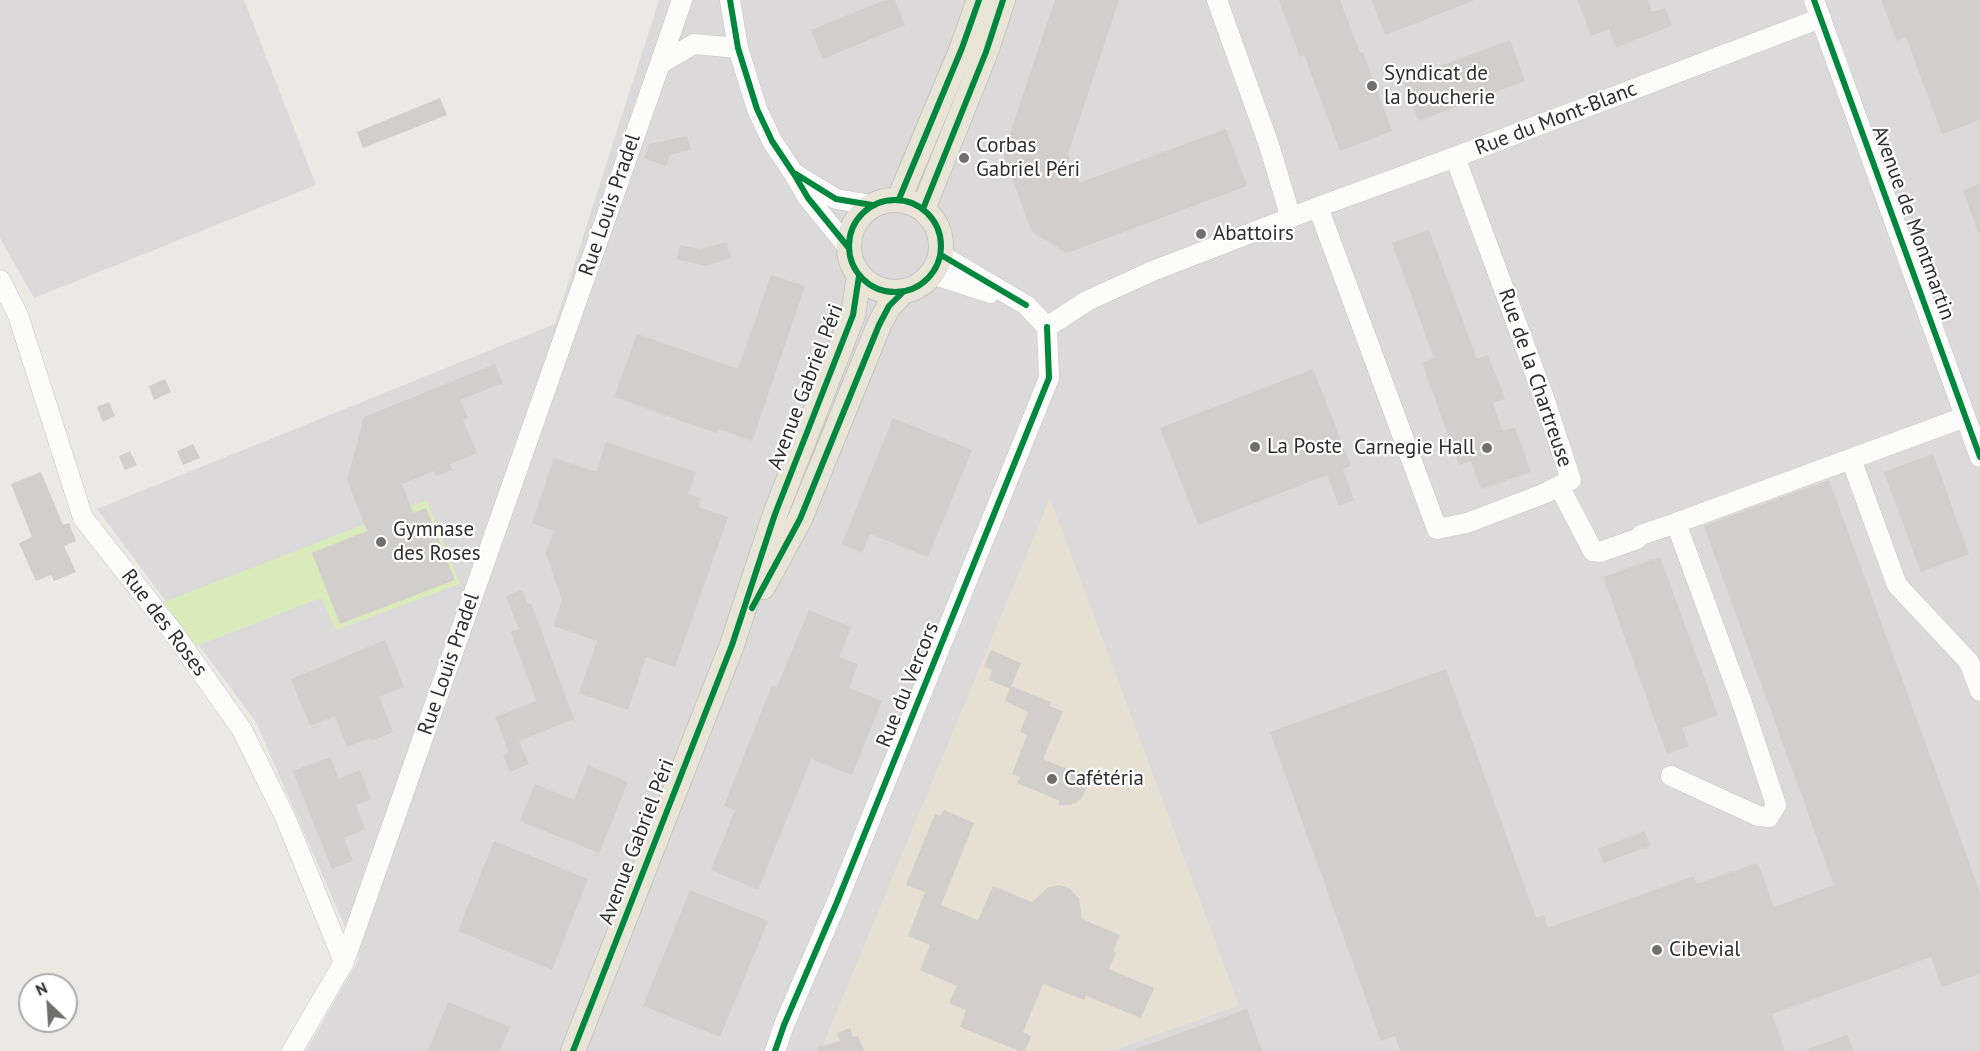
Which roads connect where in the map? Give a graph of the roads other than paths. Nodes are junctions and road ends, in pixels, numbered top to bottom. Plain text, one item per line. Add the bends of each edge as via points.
1 (682, 0) edge
2 (730, 0) edge
3 (979, 0) edge
4 (1003, 0) edge
5 (1217, 0) edge
6 (1817, 9) edge
7 (738, 48) junction
8 (660, 64) junction
9 (1455, 158) junction
10 (794, 174) junction
11 (899, 200) junction
12 (872, 205) junction
13 (1318, 207) junction
14 (923, 209) junction
15 (1291, 218) junction
16 (848, 247) junction
17 (936, 264) junction
18 (859, 276) junction
19 (0, 280) edge
20 (903, 292) junction
21 (1047, 327) junction
22 (1965, 417) junction
23 (1980, 457) edge
24 (1851, 459) junction
25 (1559, 486) junction
26 (1676, 523) junction
27 (732, 645) junction
28 (1980, 691) edge
29 (1671, 776) dead end
30 (344, 962) junction
31 (292, 1051) edge
32 (573, 1051) edge
33 (775, 1051) edge

1 - 8 street, Rue Louis Pradel
2 - 7 street
3 - 11 main road
4 - 14 main road
5 - 15 street
6 - 9 street, Rue du Mont-Blanc
6 - 22 street, Avenue de Montmartin
7 - 8 street via 694,44
7 - 10 street via 757,109
8 - 30 street, Rue Louis Pradel
9 - 13 street, Rue du Mont-Blanc
9 - 25 street, Rue de la Chartreuse via 1571,480
10 - 12 street via 836,199
10 - 16 street via 807,198
11 - 12 main road
11 - 14 main road
12 - 16 main road via 857,219
13 - 15 street, Rue du Mont-Blanc
13 - 25 street, Rue de la Chartreuse via 1437,529 1467,523
14 - 17 main road via 938,229 941,242
15 - 21 street, Rue du Mont-Blanc via 1150,272 1087,301
16 - 18 main road
17 - 20 main road via 924,282
17 - 21 street via 1026,305
18 - 20 main road via 879,290
18 - 27 main road, Avenue Gabriel Péri via 854,315 775,514
19 - 30 street, Rue des Roses via 18,315 84,518 242,729 285,817
20 - 27 main road, Avenue Gabriel Péri via 889,306 879,325 800,519
21 - 33 street, Rue du Vercors via 1050,378
22 - 23 street, Avenue de Montmartin
22 - 24 street
24 - 26 street
24 - 28 street via 1897,585 1969,662
25 - 26 street via 1593,551 1600,552
26 - 29 street via 1776,805 1769,817 1758,816
27 - 32 main road, Avenue Gabriel Péri
30 - 31 street, Rue Louis Pradel

